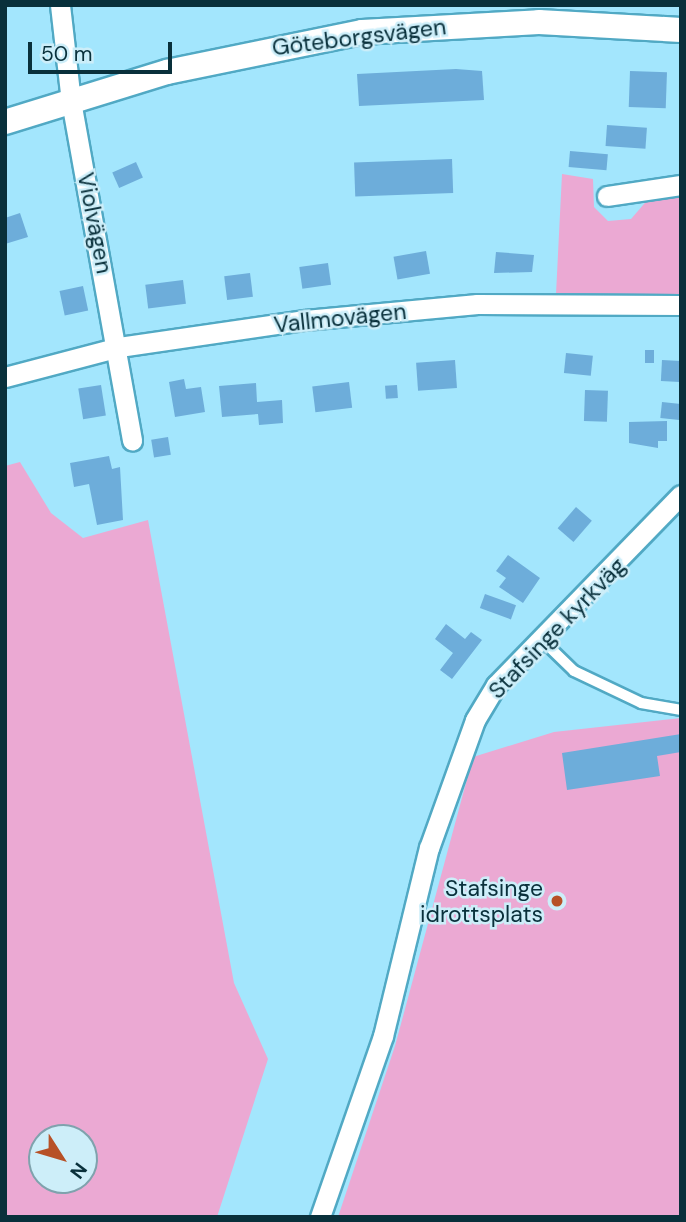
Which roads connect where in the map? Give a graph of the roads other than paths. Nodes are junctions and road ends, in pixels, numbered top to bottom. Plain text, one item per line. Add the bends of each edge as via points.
1 (60, 5) edge
2 (681, 30) edge
3 (71, 101) junction
4 (5, 122) edge
5 (681, 185) edge
6 (607, 196) dead end
7 (681, 305) edge
8 (119, 346) junction
9 (5, 377) edge
10 (132, 440) dead end
11 (681, 495) edge
12 (541, 639) junction
13 (681, 710) edge
14 (320, 1217) edge

1 - 3 street, Violvägen
2 - 3 street, Göteborgsvägen via 539,22 362,32 272,46
3 - 4 street, Göteborgsvägen
3 - 8 street, Violvägen
5 - 6 street
7 - 8 street, Vallmovägen via 477,304
8 - 9 street, Vallmovägen
8 - 10 street, Violvägen
11 - 12 street, Stafsinge kyrkväg
12 - 13 lane via 574,671 641,703
12 - 14 street, Stafsinge kyrkväg via 496,685 454,769 383,1036

